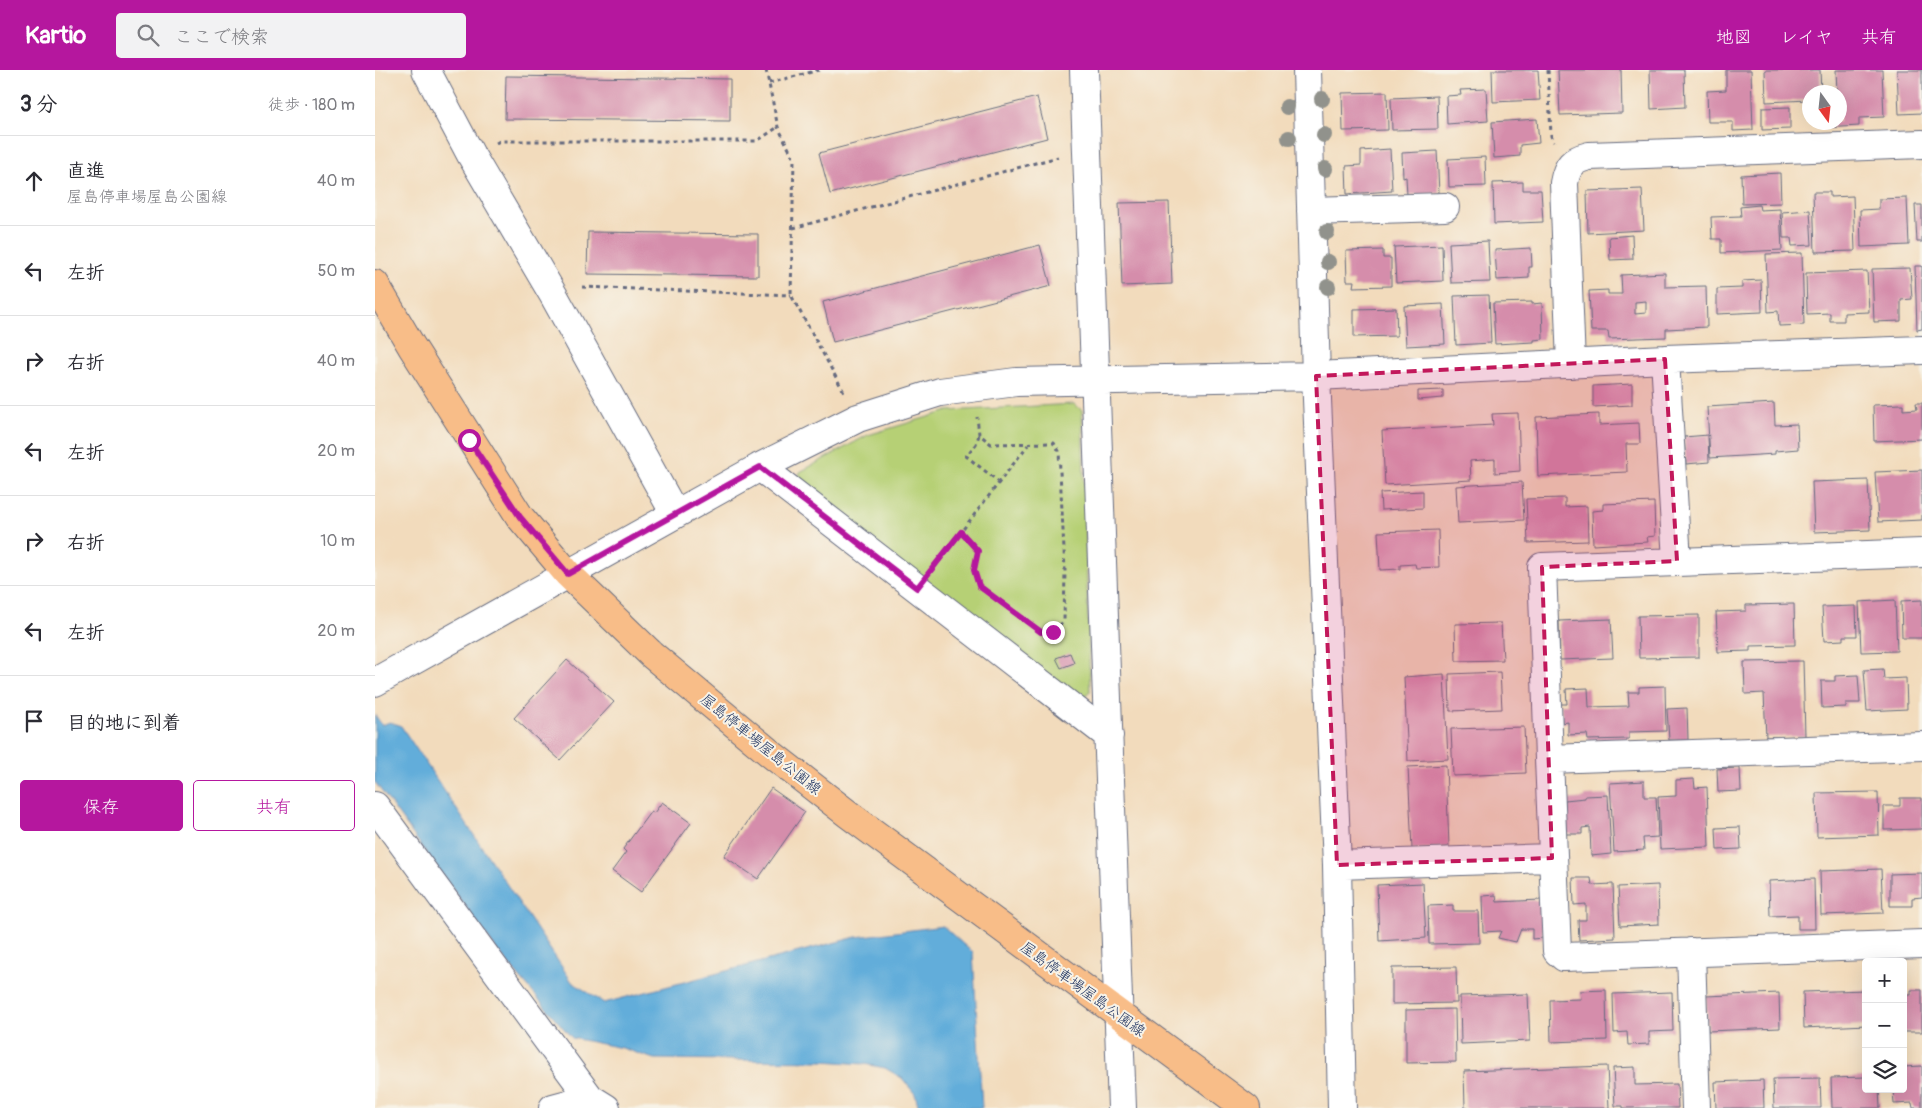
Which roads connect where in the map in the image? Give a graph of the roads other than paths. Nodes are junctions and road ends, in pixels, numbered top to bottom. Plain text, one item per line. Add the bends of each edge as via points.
1 (426, 70) edge
2 (1084, 70) edge
3 (1307, 70) edge
4 (1922, 144) edge
5 (1445, 207) dead end
6 (1311, 211) junction
7 (375, 284) edge
8 (1922, 350) edge
9 (1665, 360) junction
10 (1571, 364) junction
11 (1316, 376) junction
12 (1096, 381) junction
13 (760, 467) junction
14 (675, 514) junction
15 (1922, 552) edge
16 (1677, 562) junction
17 (568, 574) junction
18 (375, 682) edge
19 (1109, 736) junction
20 (1922, 746) edge
21 (1549, 759) junction
22 (375, 806) edge
23 (1552, 858) junction
24 (1337, 865) junction
25 (1922, 944) edge
26 (1691, 952) junction
27 (1119, 1016) junction
28 (598, 1103) edge
29 (553, 1108) edge
30 (1123, 1108) edge
31 (1246, 1108) edge
32 (1342, 1108) edge
33 (1696, 1108) edge

1 - 14 street
2 - 12 street
3 - 6 street
4 - 10 street via 1589,156 1570,164 1564,183
5 - 6 street
6 - 11 street
7 - 17 main road, 屋島停車場屋島公園線 via 515,509
8 - 9 street
9 - 10 street
9 - 16 street
10 - 11 street
11 - 12 street
11 - 24 street
12 - 13 street via 1017,382 940,392 858,418
12 - 19 street
13 - 14 street
13 - 19 street
14 - 17 street
15 - 16 street
16 - 21 street via 1542,566
17 - 18 street
17 - 27 main road, 屋島停車場屋島公園線 via 651,654 771,754
19 - 27 street
20 - 21 street
21 - 23 street
22 - 28 street
23 - 24 street
23 - 26 street via 1557,951 1564,957
24 - 32 street
25 - 26 street
26 - 33 street
27 - 30 street
27 - 31 main road, 屋島停車場屋島公園線
28 - 29 street

